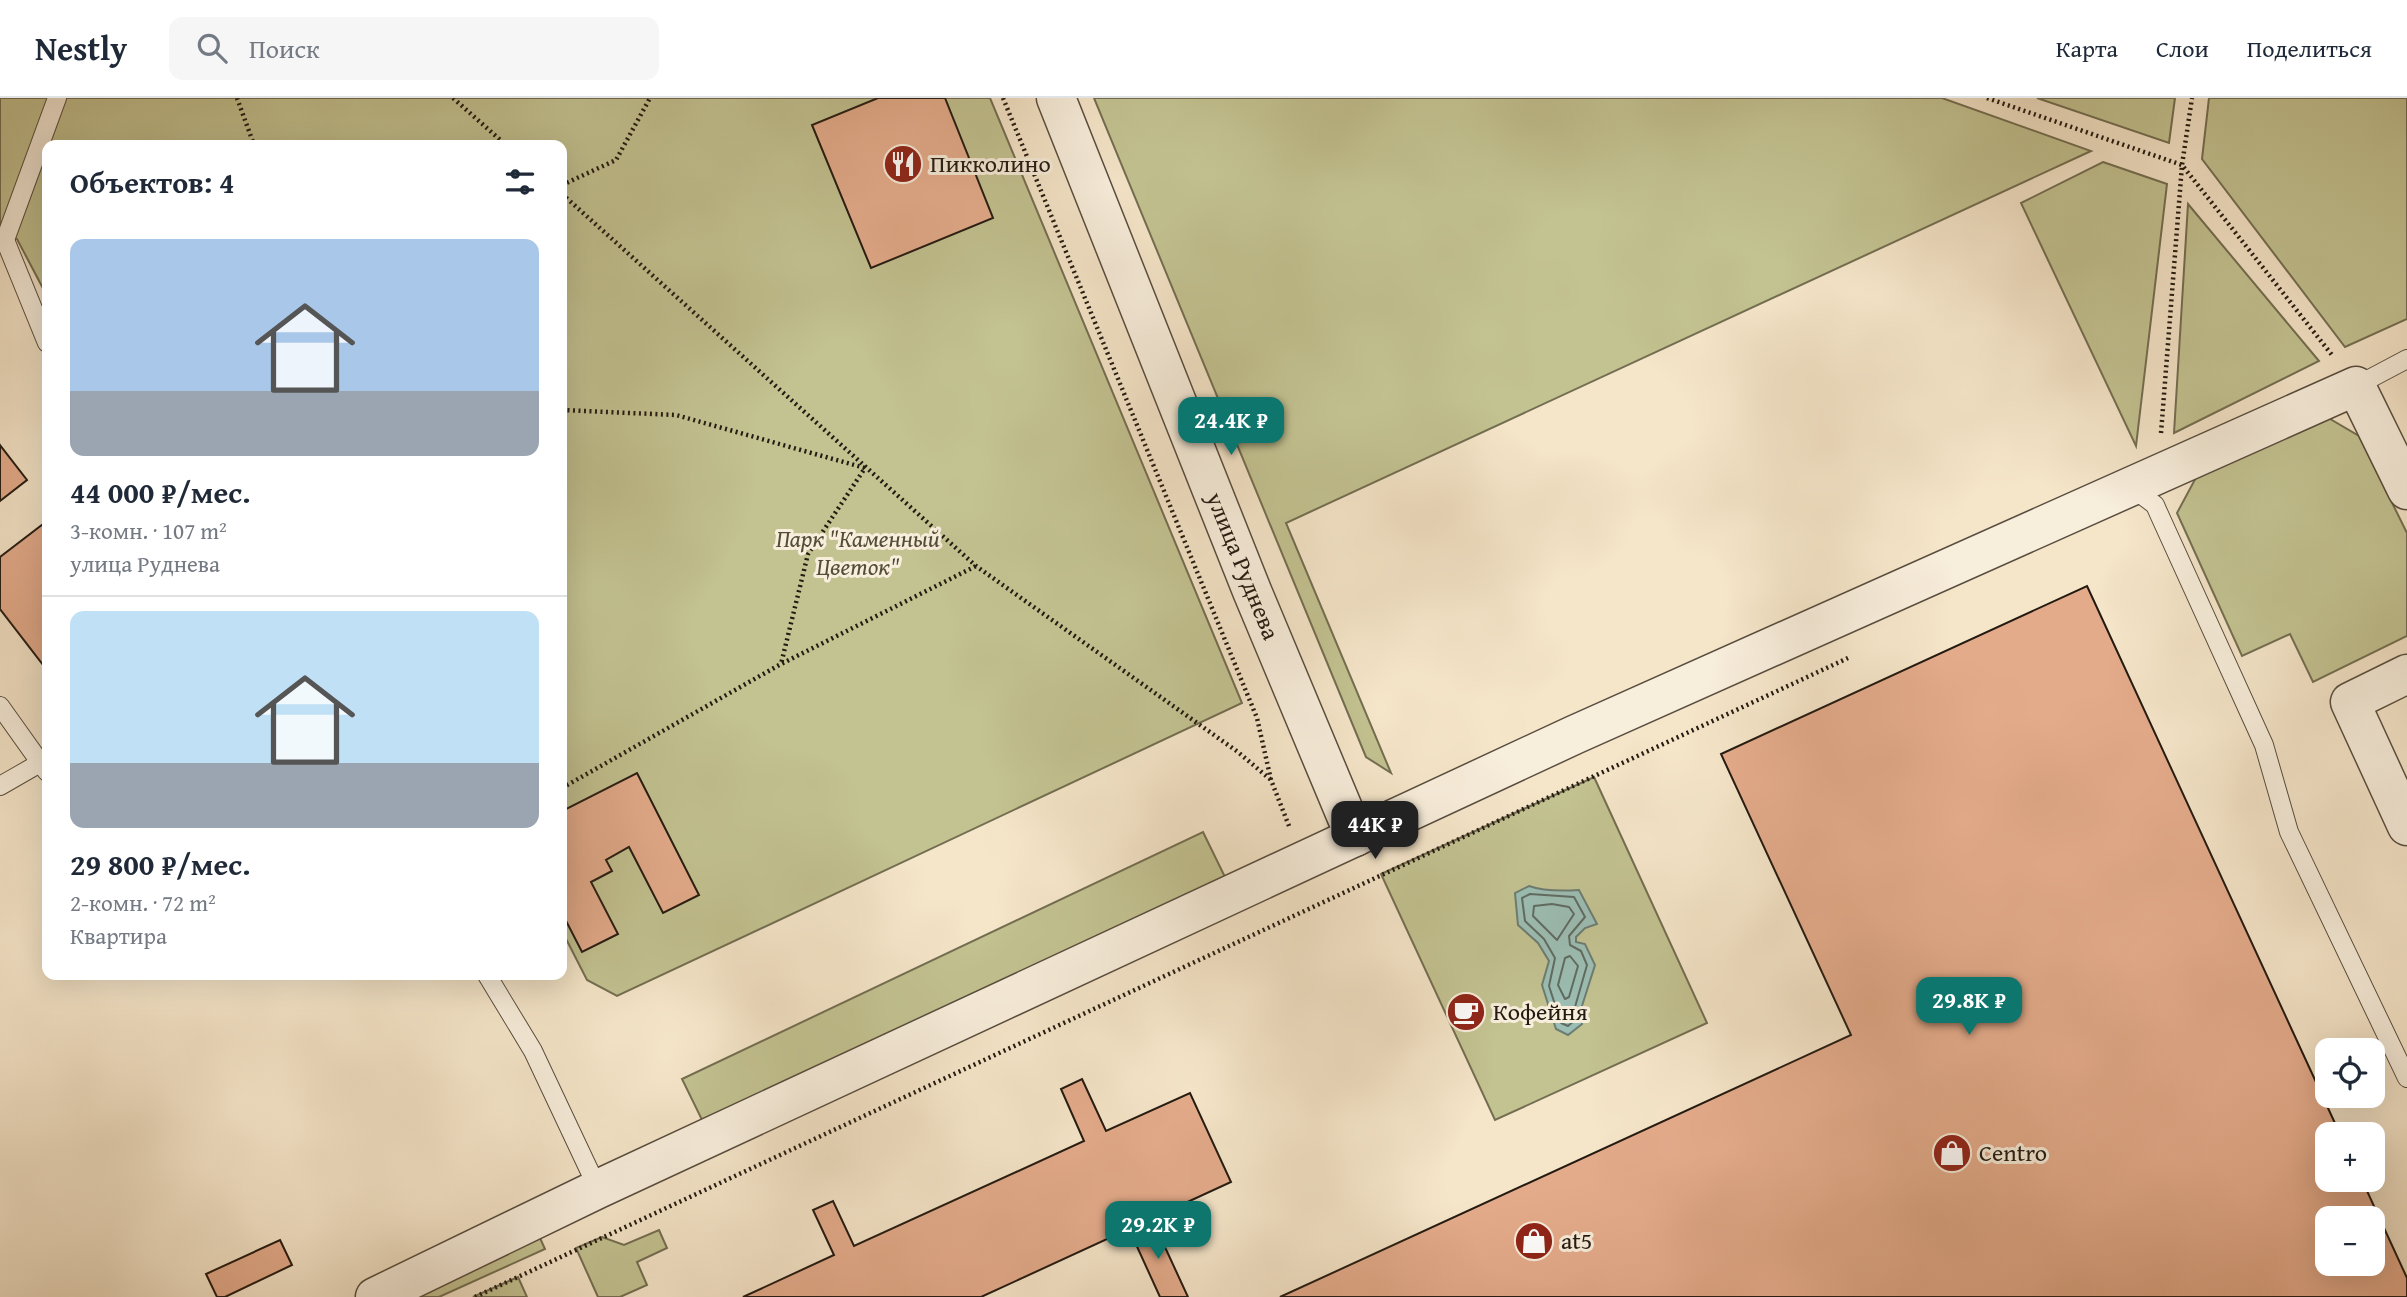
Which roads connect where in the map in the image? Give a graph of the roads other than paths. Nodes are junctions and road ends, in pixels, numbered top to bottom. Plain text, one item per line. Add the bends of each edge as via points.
1 (57, 98) edge
2 (1056, 98) edge
3 (3, 239) edge
4 (42, 330) edge
5 (2407, 359) edge
6 (2356, 386) junction
7 (2143, 479) junction
8 (2407, 490) edge
9 (2407, 674) edge
10 (0, 706) edge
11 (42, 760) edge
12 (42, 765) edge
13 (0, 786) edge
14 (2407, 826) edge
15 (1355, 837) junction
16 (490, 980) edge
17 (2407, 1078) edge
18 (598, 1189) junction
19 (375, 1297) edge

1 - 3 lane
2 - 15 street, улица Руднева
3 - 4 lane
5 - 6 lane
6 - 7 street
6 - 8 street
7 - 15 street
7 - 17 lane via 2264,745 2289,832
9 - 14 street via 2350,702
10 - 11 lane
12 - 13 lane
15 - 18 street
16 - 18 lane via 533,1051
18 - 19 street

